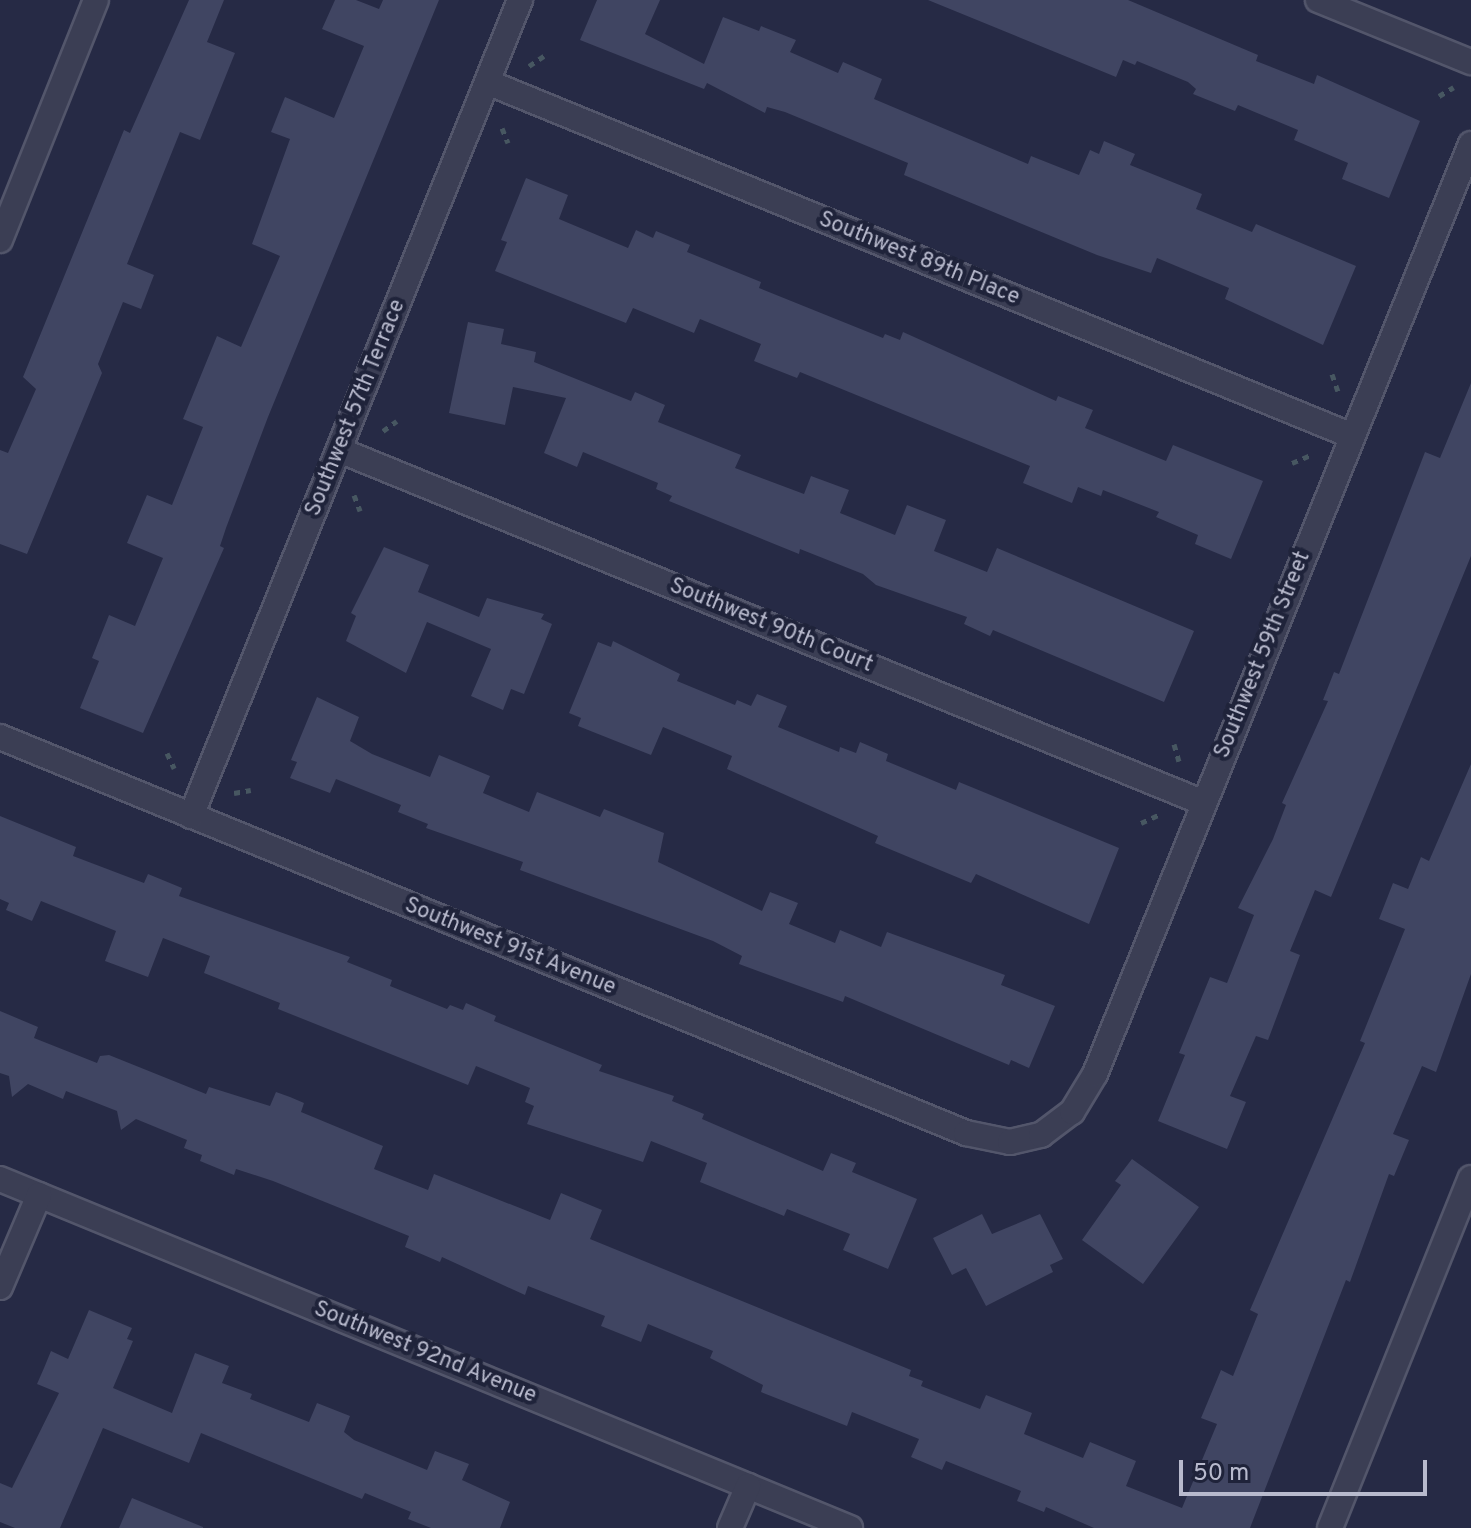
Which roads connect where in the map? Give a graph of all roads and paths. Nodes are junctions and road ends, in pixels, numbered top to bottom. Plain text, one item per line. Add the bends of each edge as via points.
1 (96, 0) edge
2 (520, 0) edge
3 (1318, 0) edge
4 (544, 56) dead end
5 (1471, 62) edge
6 (529, 66) dead end
7 (487, 82) junction
8 (1454, 87) dead end
9 (1439, 96) dead end
10 (502, 128) dead end
11 (508, 143) dead end
12 (1471, 144) edge
13 (0, 240) edge
14 (1332, 374) dead end
15 (1338, 391) dead end
16 (397, 421) dead end
17 (383, 431) dead end
18 (1350, 435) junction
19 (339, 450) junction
20 (1311, 455) dead end
21 (1292, 463) dead end
22 (354, 495) dead end
23 (360, 511) dead end
24 (0, 737) edge
25 (1174, 744) dead end
26 (167, 753) dead end
27 (1179, 761) dead end
28 (174, 768) dead end
29 (251, 790) dead end
30 (234, 793) dead end
31 (1204, 803) junction
32 (1158, 815) dead end
33 (191, 816) junction
34 (1141, 823) dead end
35 (1024, 1140) joint
36 (1471, 1178) edge
37 (0, 1179) edge
38 (39, 1195) junction
39 (0, 1287) edge
40 (748, 1486) junction
41 (730, 1528) edge
42 (850, 1528) edge
43 (1330, 1528) edge

1 - 13 street
2 - 7 street, Southwest 57th Terrace
3 - 5 street
4 - 6 path
7 - 18 street, Southwest 89th Place
7 - 19 street, Southwest 57th Terrace
8 - 9 path
10 - 11 path
12 - 18 street, Southwest 59th Street
14 - 15 path
16 - 17 path
18 - 31 street, Southwest 59th Street
19 - 31 street, Southwest 90th Court
19 - 33 street, Southwest 57th Terrace
20 - 21 path
22 - 23 path
24 - 33 street, Southwest 91st Avenue
25 - 27 path
26 - 28 path
29 - 30 path
31 - 35 street, Southwest 59th Street via 1085,1095 1057,1125
32 - 34 path
33 - 35 street, Southwest 91st Avenue via 958,1130 996,1141
36 - 43 street
37 - 38 street, Southwest 92nd Avenue
38 - 39 street
38 - 40 street, Southwest 92nd Avenue
40 - 41 street
40 - 42 street, Southwest 92nd Avenue

